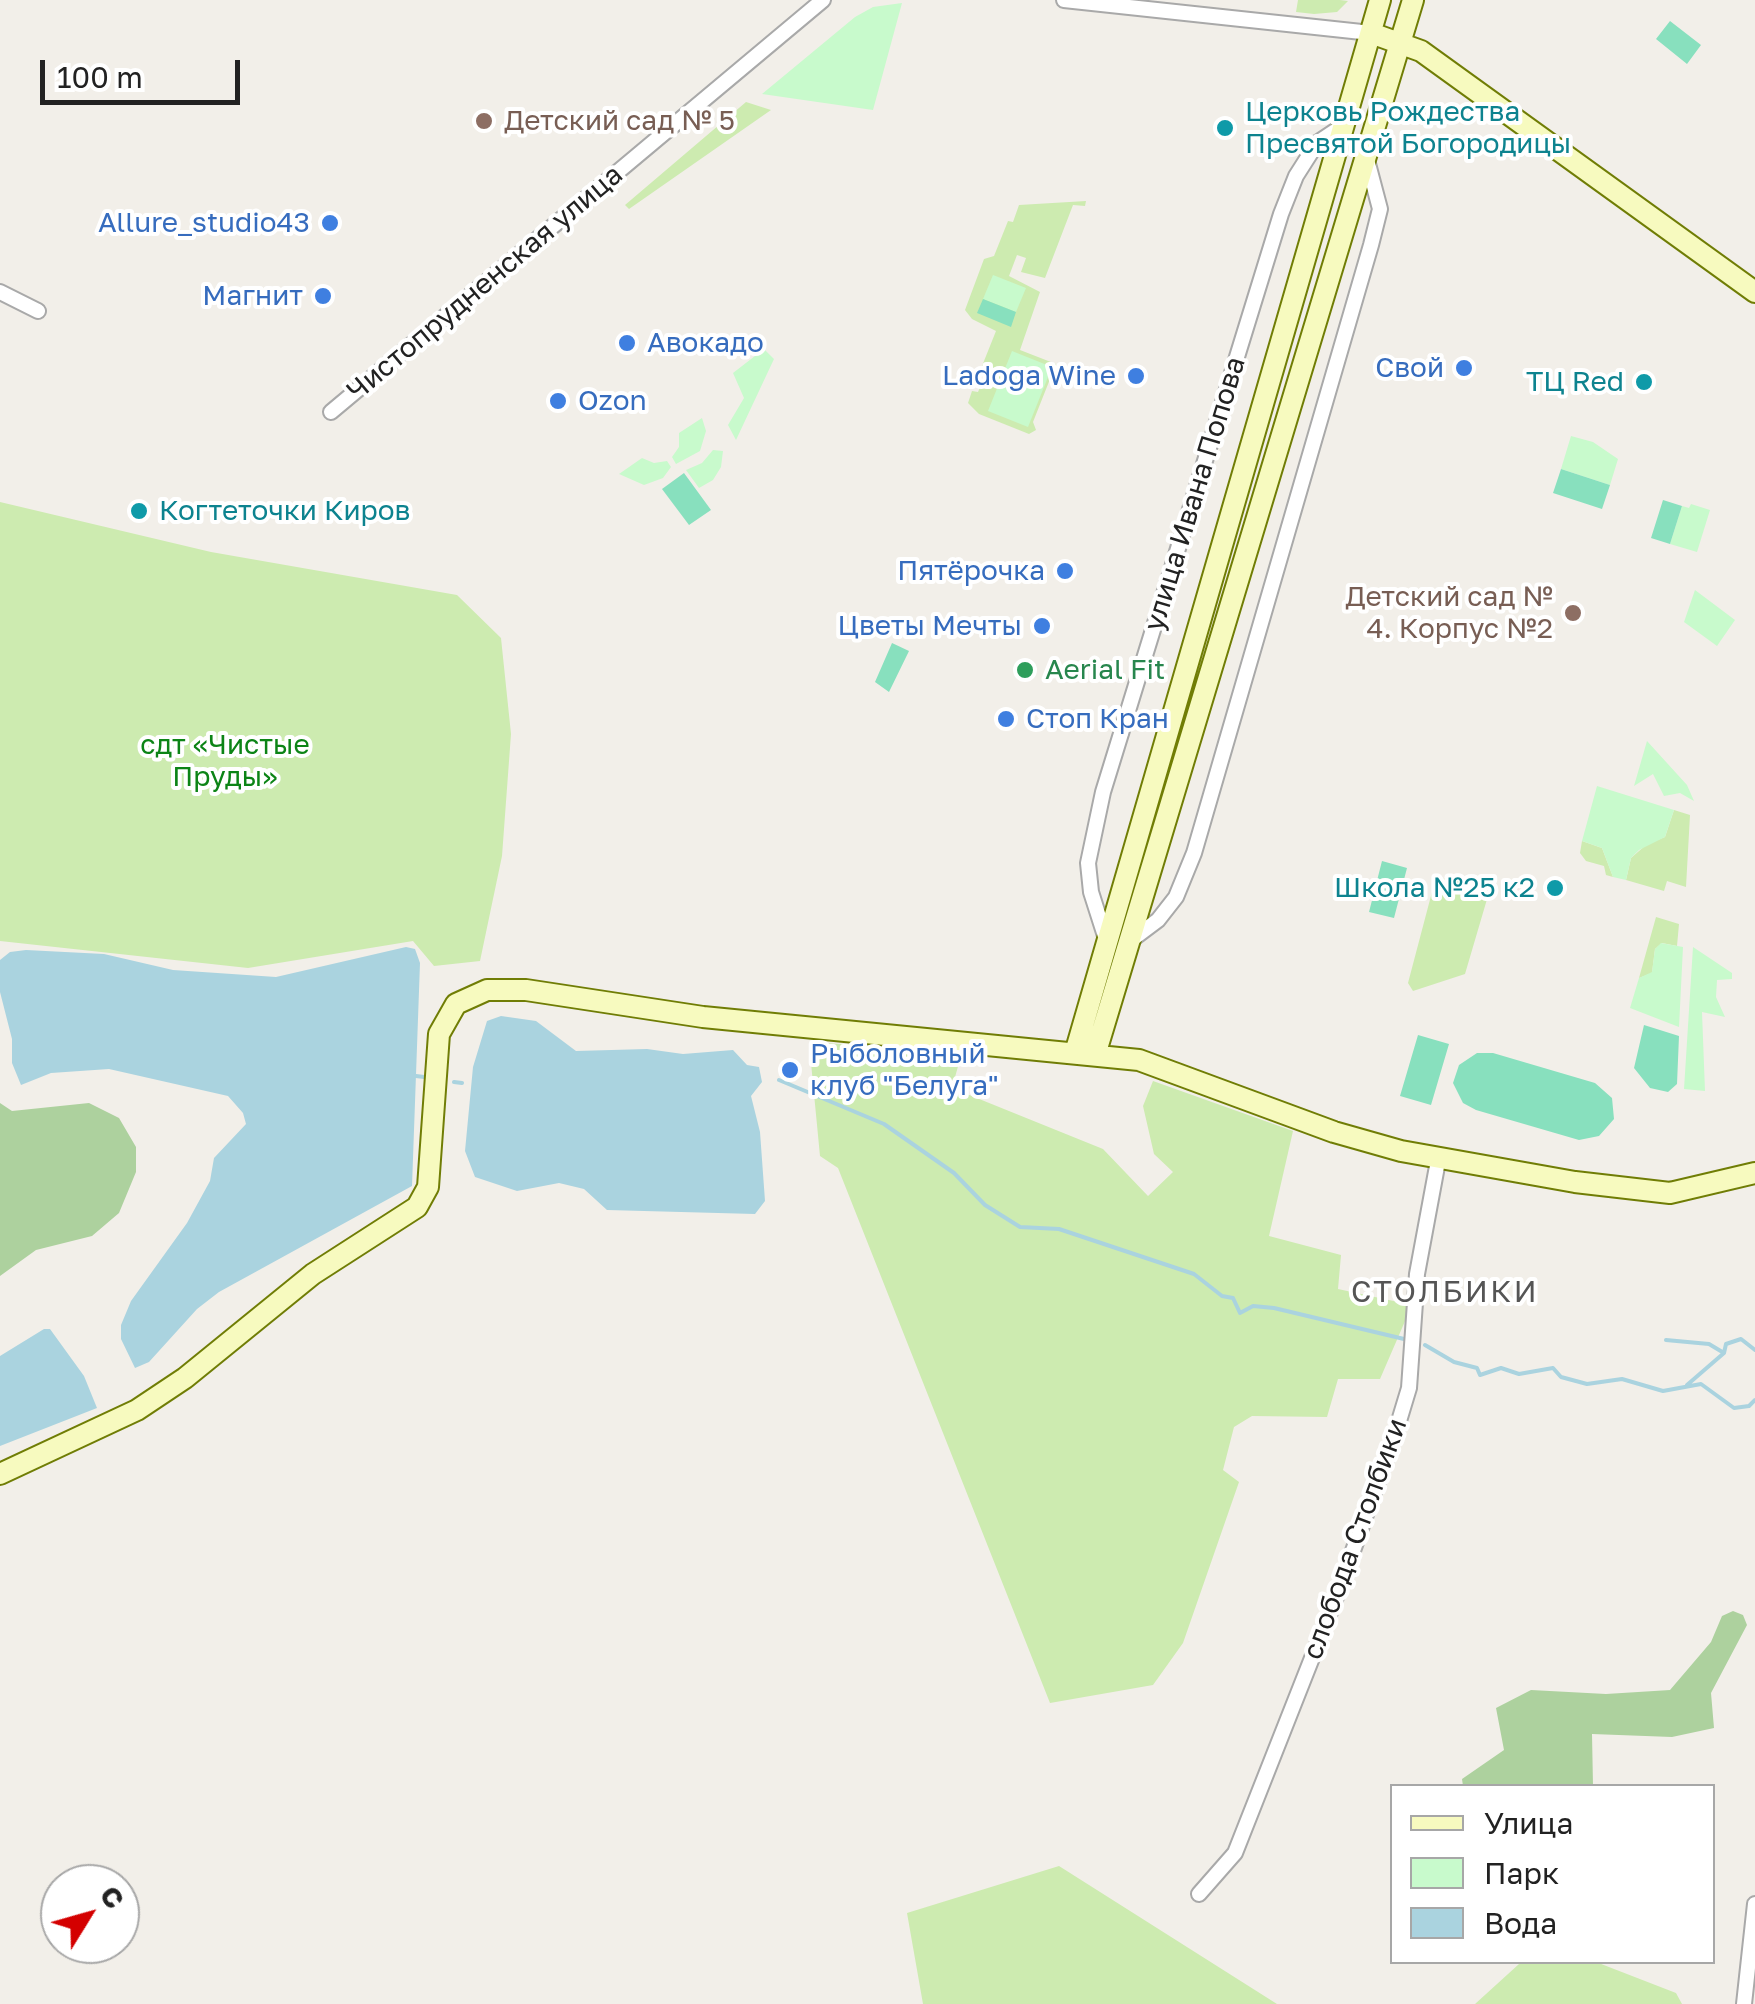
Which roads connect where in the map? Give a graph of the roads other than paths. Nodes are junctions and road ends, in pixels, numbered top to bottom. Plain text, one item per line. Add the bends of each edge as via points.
1 (823, 0) edge
2 (1064, 0) edge
3 (1380, 0) edge
4 (1414, 0) edge
5 (1372, 33) junction
6 (1401, 40) junction
7 (1345, 124) junction
8 (1366, 156) junction
9 (0, 292) edge
10 (1755, 292) edge
11 (38, 311) dead end
12 (331, 412) dead end
13 (1129, 941) junction
14 (1107, 942) junction
15 (1085, 1054) junction
16 (1438, 1161) junction
17 (1755, 1173) edge
18 (0, 1474) edge
19 (1200, 1894) dead end
20 (1755, 1904) edge
21 (1753, 1963) edge
22 (1744, 2004) edge

1 - 12 street, Чистопрудненская улица
2 - 5 street
3 - 5 main road, улица Ивана Попова
4 - 6 main road
5 - 6 main road
5 - 7 main road, улица Ивана Попова
6 - 8 main road
6 - 10 main road
7 - 14 main road, улица Ивана Попова
7 - 14 street, улица Ивана Попова via 1317,144 1281,214 1103,792 1088,863
8 - 13 main road
8 - 13 street via 1380,209 1194,853 1176,898
9 - 11 street
13 - 15 main road
14 - 15 main road, улица Ивана Попова
15 - 16 main road via 1162,1067 1334,1132
15 - 18 main road via 703,1018 526,990 476,992 448,1013 439,1034 428,1187 417,1208 313,1274 136,1410
16 - 17 main road via 1670,1193
16 - 19 street, слобода Столбики via 1418,1274 1409,1388 1396,1431 1235,1853
20 - 21 street
21 - 22 street

